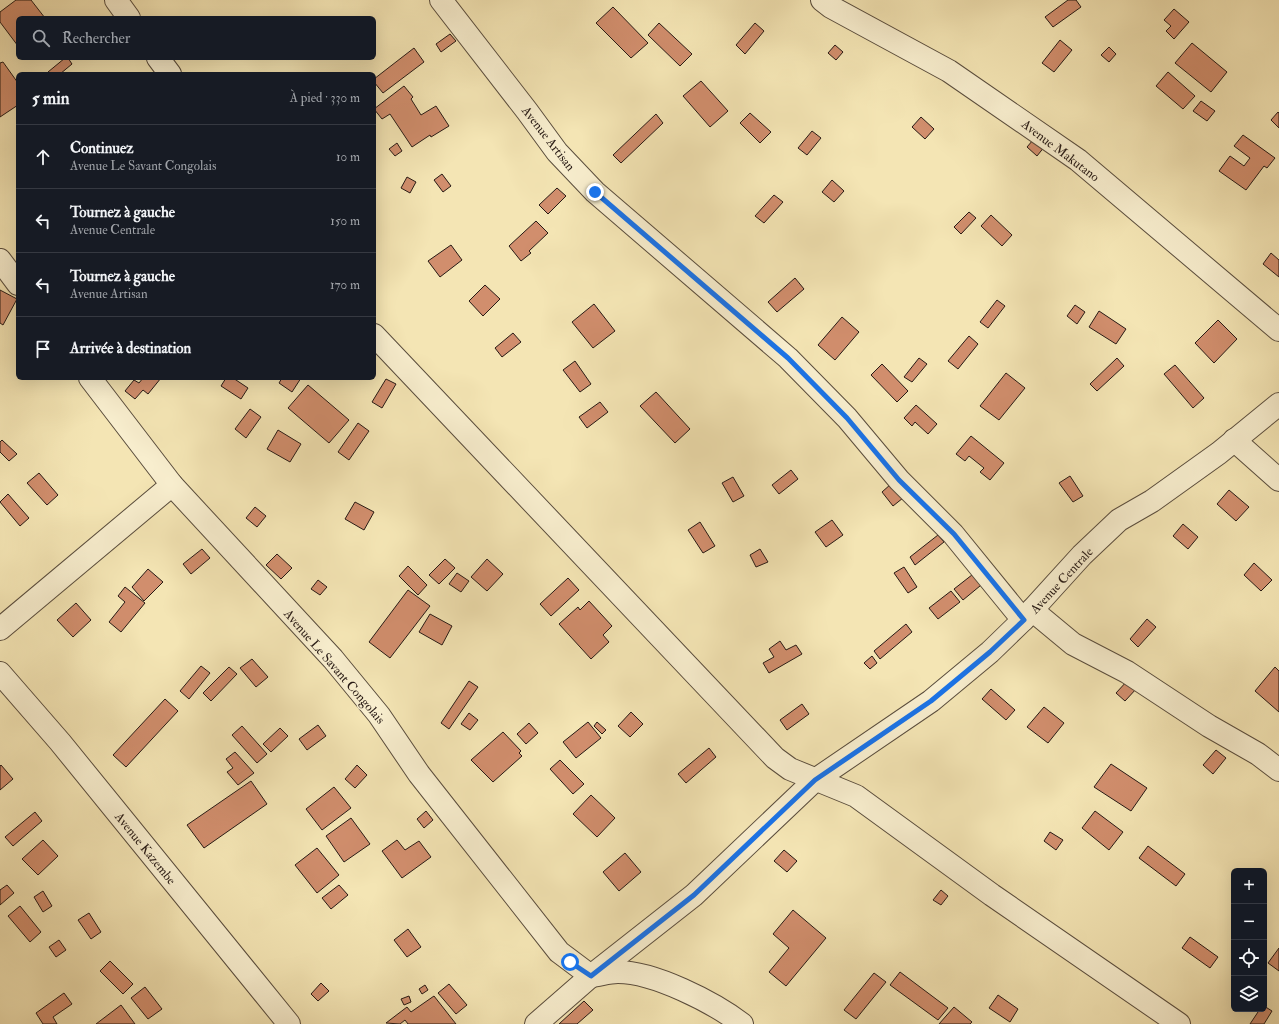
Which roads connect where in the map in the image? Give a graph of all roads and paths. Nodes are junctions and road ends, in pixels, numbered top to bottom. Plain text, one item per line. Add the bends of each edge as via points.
1 (116, 0) edge
2 (441, 0) edge
3 (822, 0) edge
4 (128, 16) edge
5 (160, 60) edge
6 (168, 72) edge
7 (0, 260) edge
8 (16, 281) edge
9 (1279, 330) edge
10 (376, 337) edge
11 (92, 380) edge
12 (1279, 404) edge
13 (1234, 440) junction
14 (1279, 480) edge
15 (172, 485) junction
16 (1028, 615) junction
17 (0, 629) edge
18 (0, 673) edge
19 (1279, 770) edge
20 (815, 780) junction
21 (591, 976) junction
22 (289, 1024) edge
23 (536, 1024) edge
24 (742, 1024) edge
25 (1180, 1024) edge

1 - 4 street
2 - 16 street, Avenue Artisan via 557,152 578,175 788,358 847,418 899,480 954,534
3 - 9 street, Avenue Makutano via 949,71 1078,160
5 - 6 street
7 - 8 street
10 - 20 street via 775,758 790,769
11 - 15 street, Avenue Le Savant Congolais
12 - 13 street, Avenue Centrale
13 - 14 street
13 - 16 street, Avenue Centrale via 1152,501 1119,520 1082,555
15 - 17 street
15 - 21 street, Avenue Le Savant Congolais via 333,659 379,715 419,774 559,952
16 - 19 street, Avenue Artisan via 1072,644 1127,672 1209,726 1258,754
16 - 20 street, Avenue Centrale via 990,652 931,701
18 - 22 street, Avenue Kazembe via 60,742
20 - 21 street, Avenue Centrale via 694,895
20 - 25 street via 856,796 992,895
21 - 23 street, Avenue Centrale
21 - 24 street via 618,972 638,975 673,986 702,998

